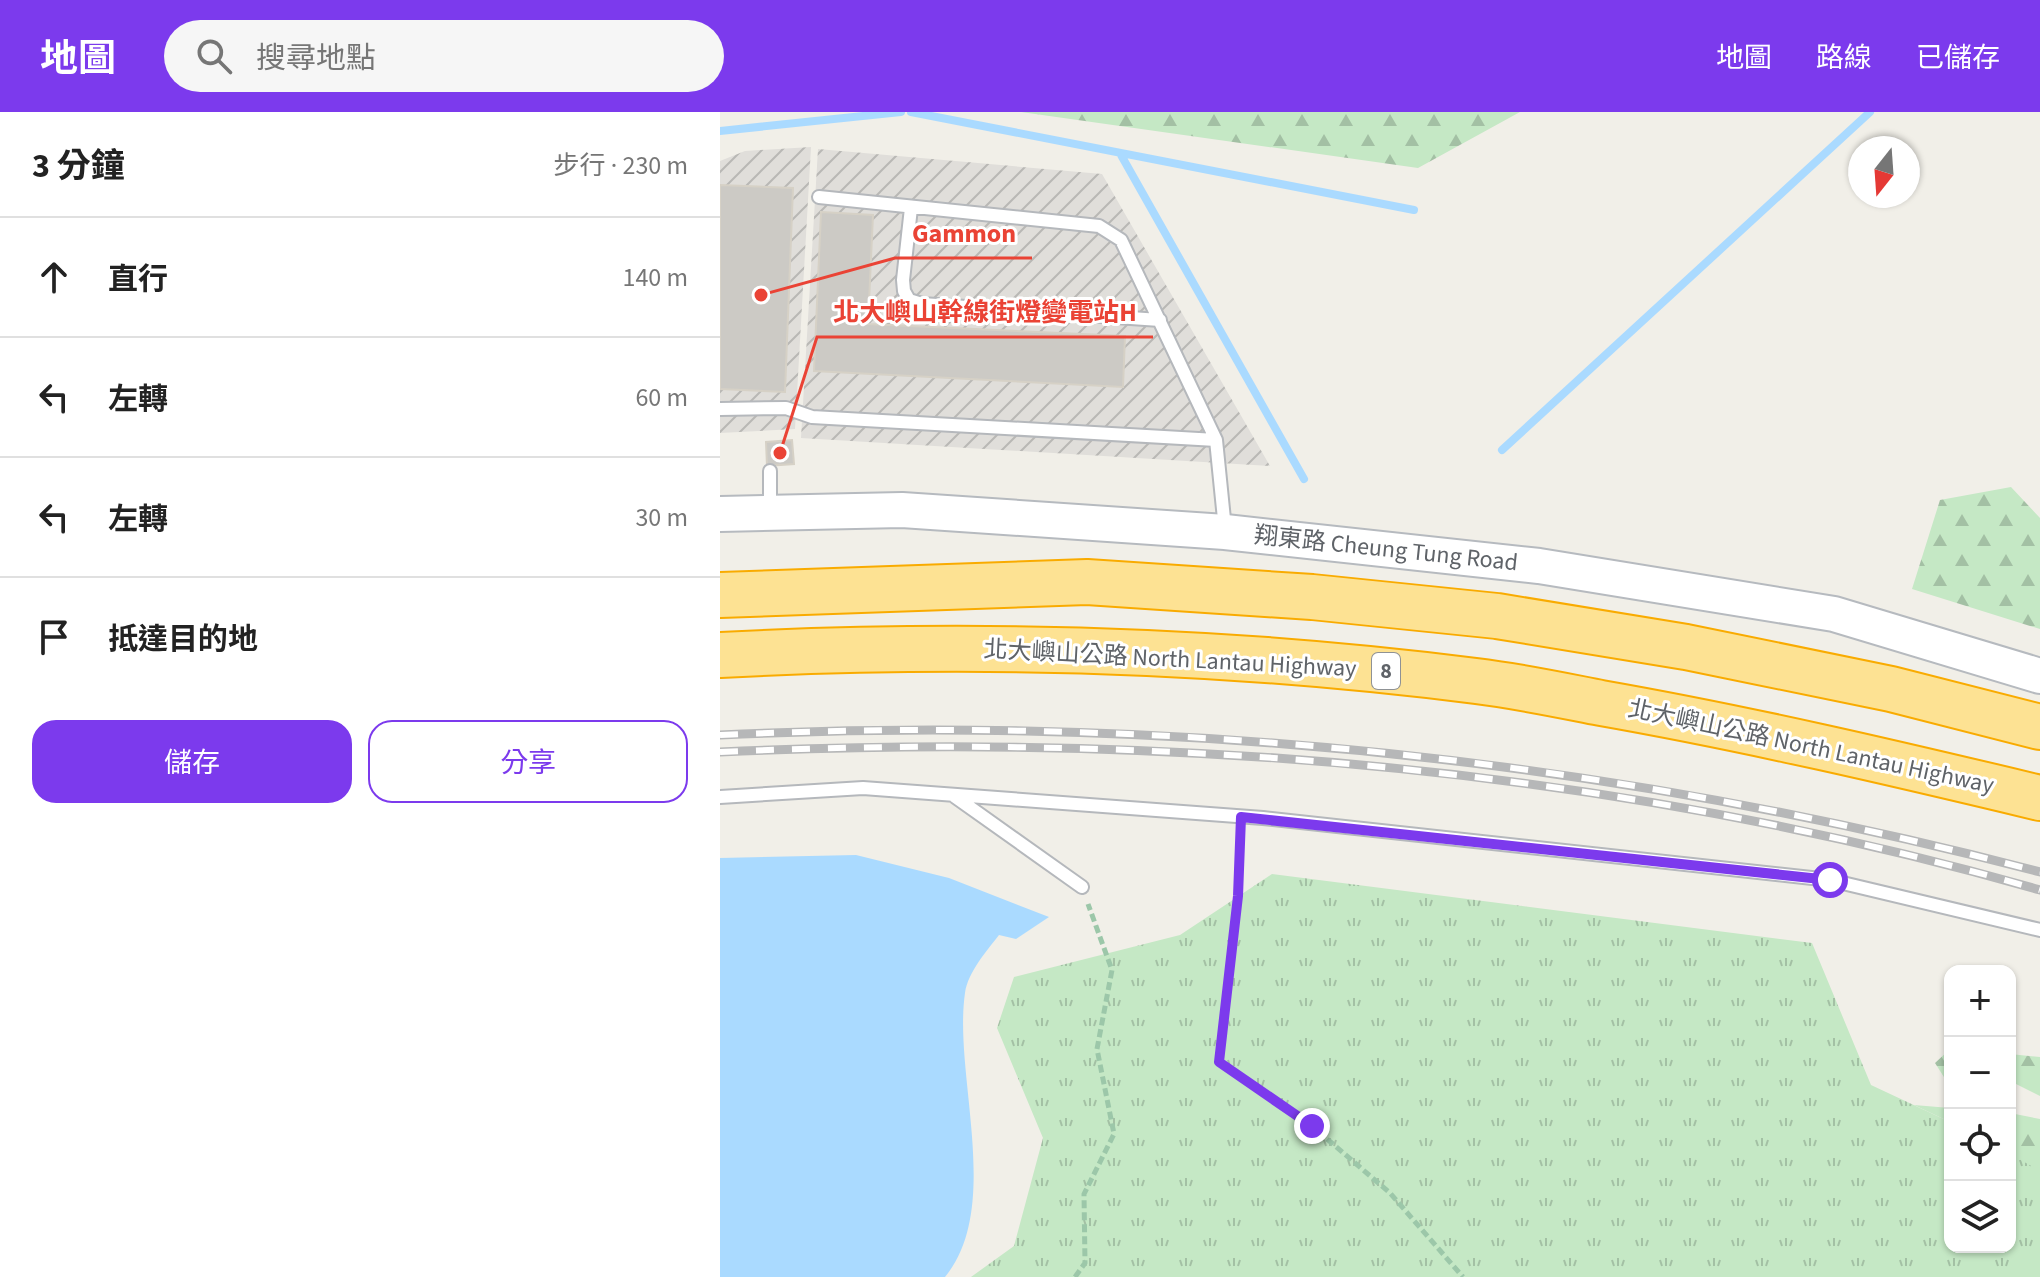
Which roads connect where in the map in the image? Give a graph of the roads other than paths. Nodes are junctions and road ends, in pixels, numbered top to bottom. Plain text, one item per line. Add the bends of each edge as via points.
1 (819, 197) dead end
2 (911, 208) junction
3 (1160, 320) junction
4 (720, 409) edge
5 (1216, 440) junction
6 (770, 471) dead end
7 (770, 513) junction
8 (720, 514) edge
9 (1225, 532) junction
10 (720, 595) edge
11 (720, 655) edge
12 (2040, 676) edge
13 (2040, 727) edge
14 (953, 795) junction
15 (720, 797) edge
16 (2040, 798) edge
17 (1082, 887) road end
18 (2040, 930) edge

1 - 2 lane
2 - 3 lane via 1112,231
2 - 3 lane via 903,280 909,300
3 - 5 lane
4 - 5 lane via 786,408 812,417
5 - 9 lane
6 - 7 lane
7 - 8 main road, 翔東路 Cheung Tung Road
7 - 9 main road, 翔東路 Cheung Tung Road via 902,510
9 - 12 main road, 翔東路 Cheung Tung Road via 1539,566 1834,614
10 - 13 highway via 1087,582 1312,597 1497,616 1686,647 1891,689
11 - 16 highway, 北大嶼山公路 North Lantau Highway / 8 via 863,647 1089,650 1449,678 1676,716
14 - 15 lane via 863,788
14 - 17 lane
14 - 18 lane via 1241,817 1830,880

